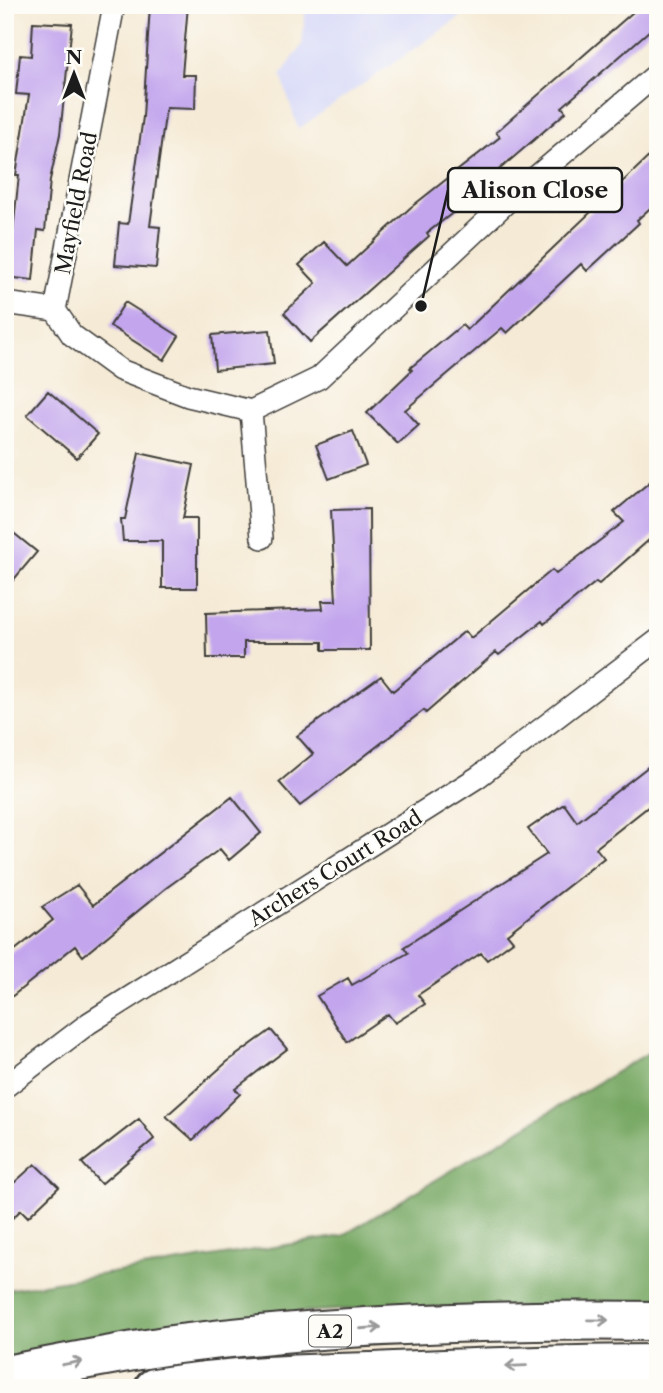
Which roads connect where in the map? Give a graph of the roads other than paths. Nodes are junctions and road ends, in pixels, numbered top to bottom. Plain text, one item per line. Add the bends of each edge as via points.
1 (114, 5) edge
2 (658, 73) edge
3 (5, 303) edge
4 (55, 310) junction
5 (250, 411) junction
6 (262, 538) dead end
7 (658, 640) edge
8 (5, 1087) edge
9 (658, 1321) edge
10 (658, 1364) edge
11 (5, 1374) edge
12 (154, 1388) edge

1 - 4 street, Mayfield Road
2 - 5 street via 510,199 319,378
3 - 4 street
4 - 5 street via 72,335 120,370 188,396
5 - 6 street
7 - 8 street, Archers Court Road via 478,777 89,1023
11 -> 9 highway, A2 via 178,1344 297,1333 563,1320
10 -> 12 highway, A2 via 308,1374

